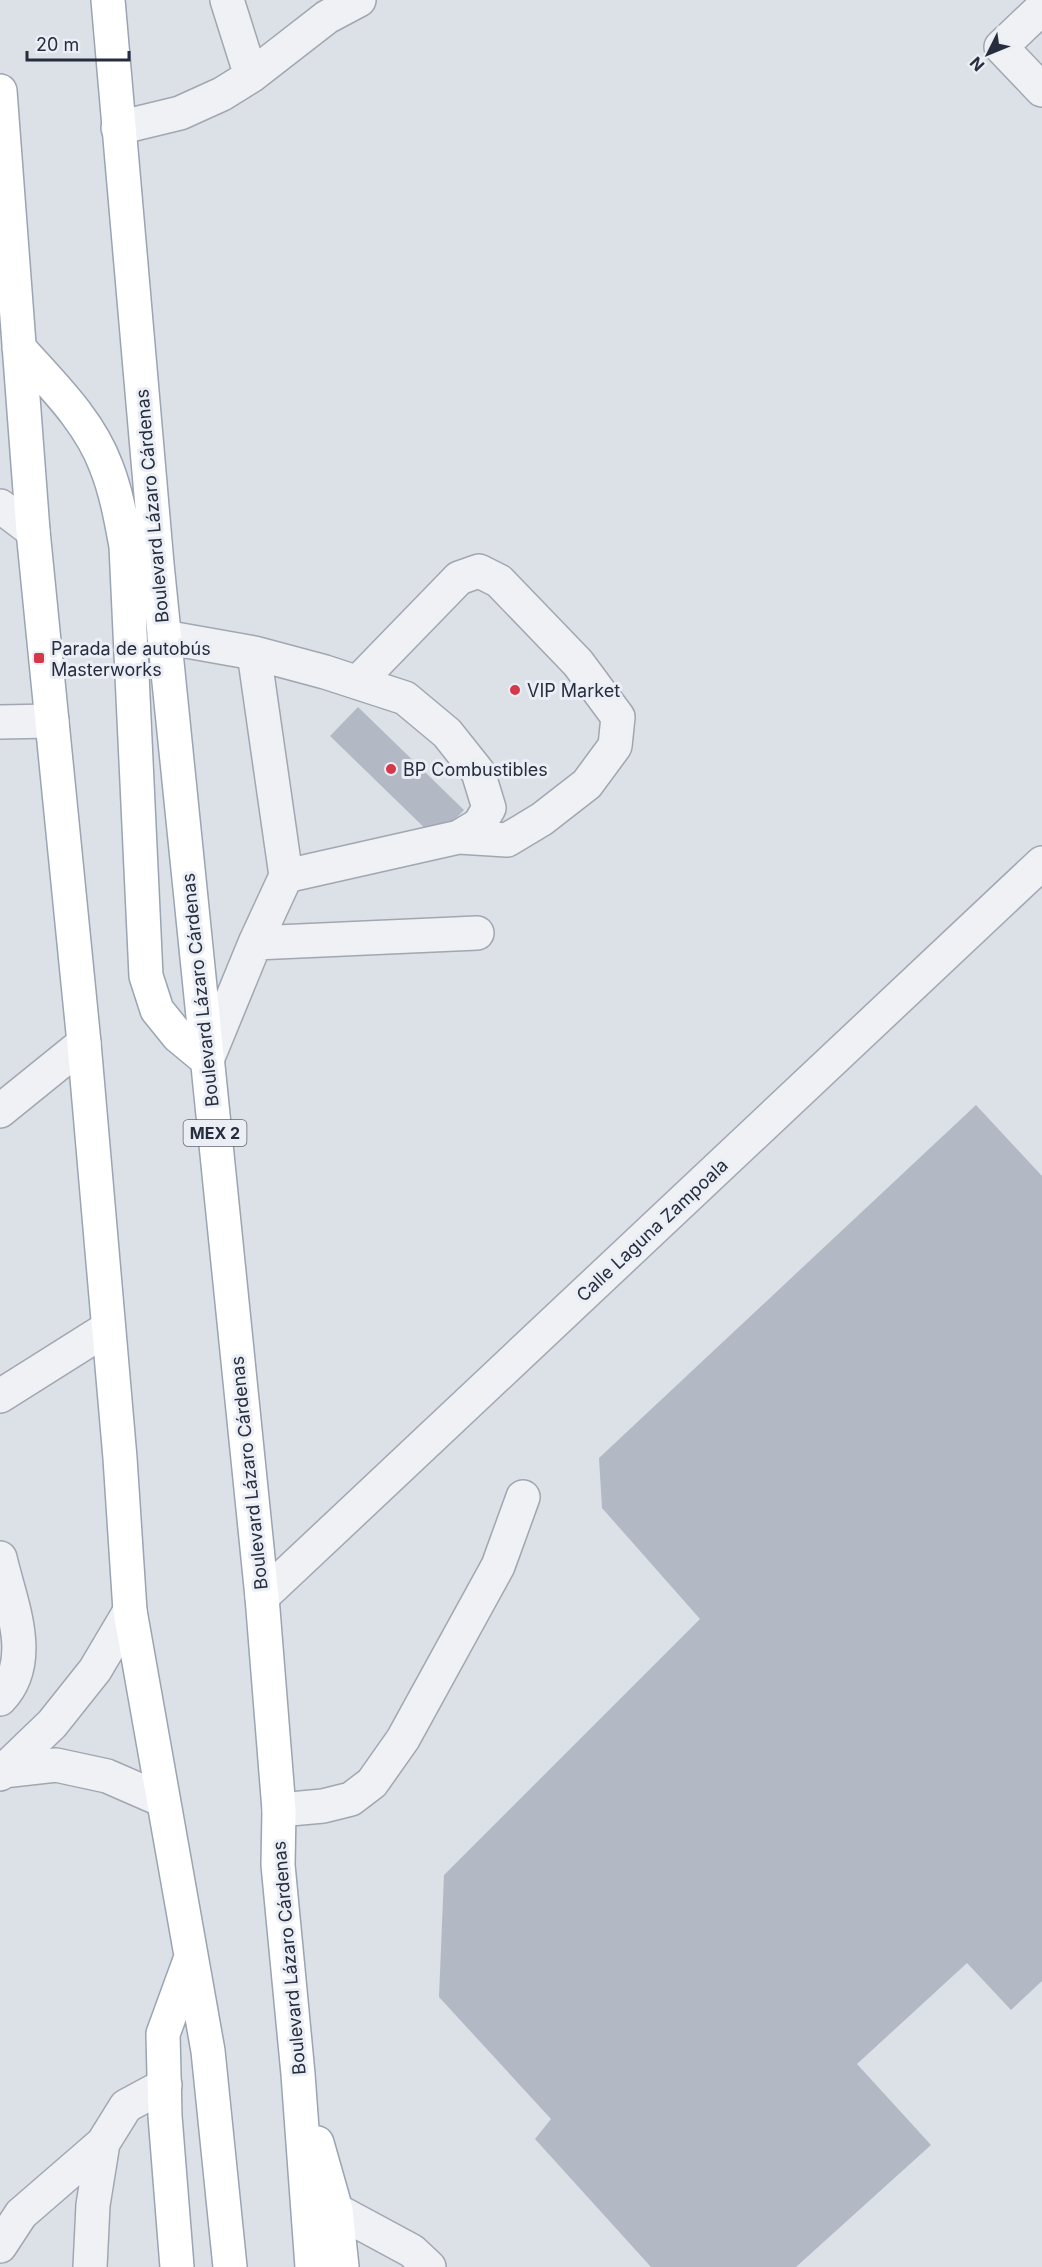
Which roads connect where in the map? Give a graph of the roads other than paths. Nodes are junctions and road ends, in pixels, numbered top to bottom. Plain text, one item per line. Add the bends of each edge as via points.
1 (108, 0) edge
2 (227, 0) edge
3 (348, 2) edge
4 (1042, 8) edge
5 (250, 76) junction
6 (1042, 90) edge
7 (0, 91) edge
8 (118, 128) junction
9 (9, 338) edge
10 (0, 506) edge
11 (33, 531) junction
12 (164, 638) junction
13 (254, 653) junction
14 (358, 682) junction
15 (52, 721) junction
16 (0, 722) edge
17 (459, 837) junction
18 (1042, 863) edge
19 (286, 876) junction
20 (477, 933) dead end
21 (255, 943) junction
22 (84, 1043) junction
23 (207, 1060) junction
24 (0, 1111) edge
25 (108, 1328) junction
26 (0, 1396) edge
27 (523, 1497) dead end
28 (0, 1558) edge
29 (262, 1597) junction
30 (130, 1611) junction
31 (0, 1699) edge
32 (1, 1772) edge
33 (162, 1800) junction
34 (279, 1810) junction
35 (191, 1958) junction
36 (298, 2074) junction
37 (165, 2085) junction
38 (103, 2143) junction
39 (336, 2211) junction
40 (0, 2246) edge
41 (90, 2267) edge
42 (177, 2267) edge
43 (230, 2267) edge
44 (312, 2267) edge
45 (342, 2267) edge
46 (429, 2267) edge

1 - 8 main road, Boulevard Lázaro Cárdenas / MEX 2
2 - 5 street
3 - 5 street
4 - 6 street via 1001,47
5 - 8 street via 180,113
7 - 9 main road
8 - 12 main road, Boulevard Lázaro Cárdenas / MEX 2
9 - 11 main road
9 - 23 main road via 76,413 106,464 113,489 126,546 146,976 157,1010 178,1036
10 - 11 street
11 - 15 main road
12 - 13 street
12 - 23 main road, Boulevard Lázaro Cárdenas / MEX 2
13 - 14 street
13 - 19 street
14 - 17 street via 405,698 447,733 478,772 489,808 479,825
14 - 17 street via 459,578 479,572 499,581 578,663 618,717 615,746 610,753 586,784 542,819 507,840
15 - 16 street
15 - 22 main road
17 - 19 street
18 - 29 street, Calle Laguna Zampoala
19 - 21 street
20 - 21 street
21 - 23 street
22 - 24 street
22 - 25 main road
23 - 29 main road, Boulevard Lázaro Cárdenas / MEX 2
25 - 26 street
25 - 30 main road
27 - 34 street via 498,1566 403,1739 372,1783 351,1798 323,1806
28 - 31 street via 20,1644 17,1670
29 - 34 main road, Boulevard Lázaro Cárdenas / MEX 2
30 - 32 street via 95,1670 52,1724
30 - 33 main road
32 - 33 street via 56,1765 107,1776
33 - 35 main road
34 - 36 main road, Boulevard Lázaro Cárdenas / MEX 2 via 278,1864
35 - 37 main road via 163,2034
35 - 43 main road via 208,2050
36 - 39 main road
36 - 44 main road, Boulevard Lázaro Cárdenas / MEX 2
37 - 38 street via 126,2106
37 - 42 main road
38 - 40 street via 21,2214
38 - 41 street via 93,2205
39 - 45 main road
39 - 46 street via 412,2251

